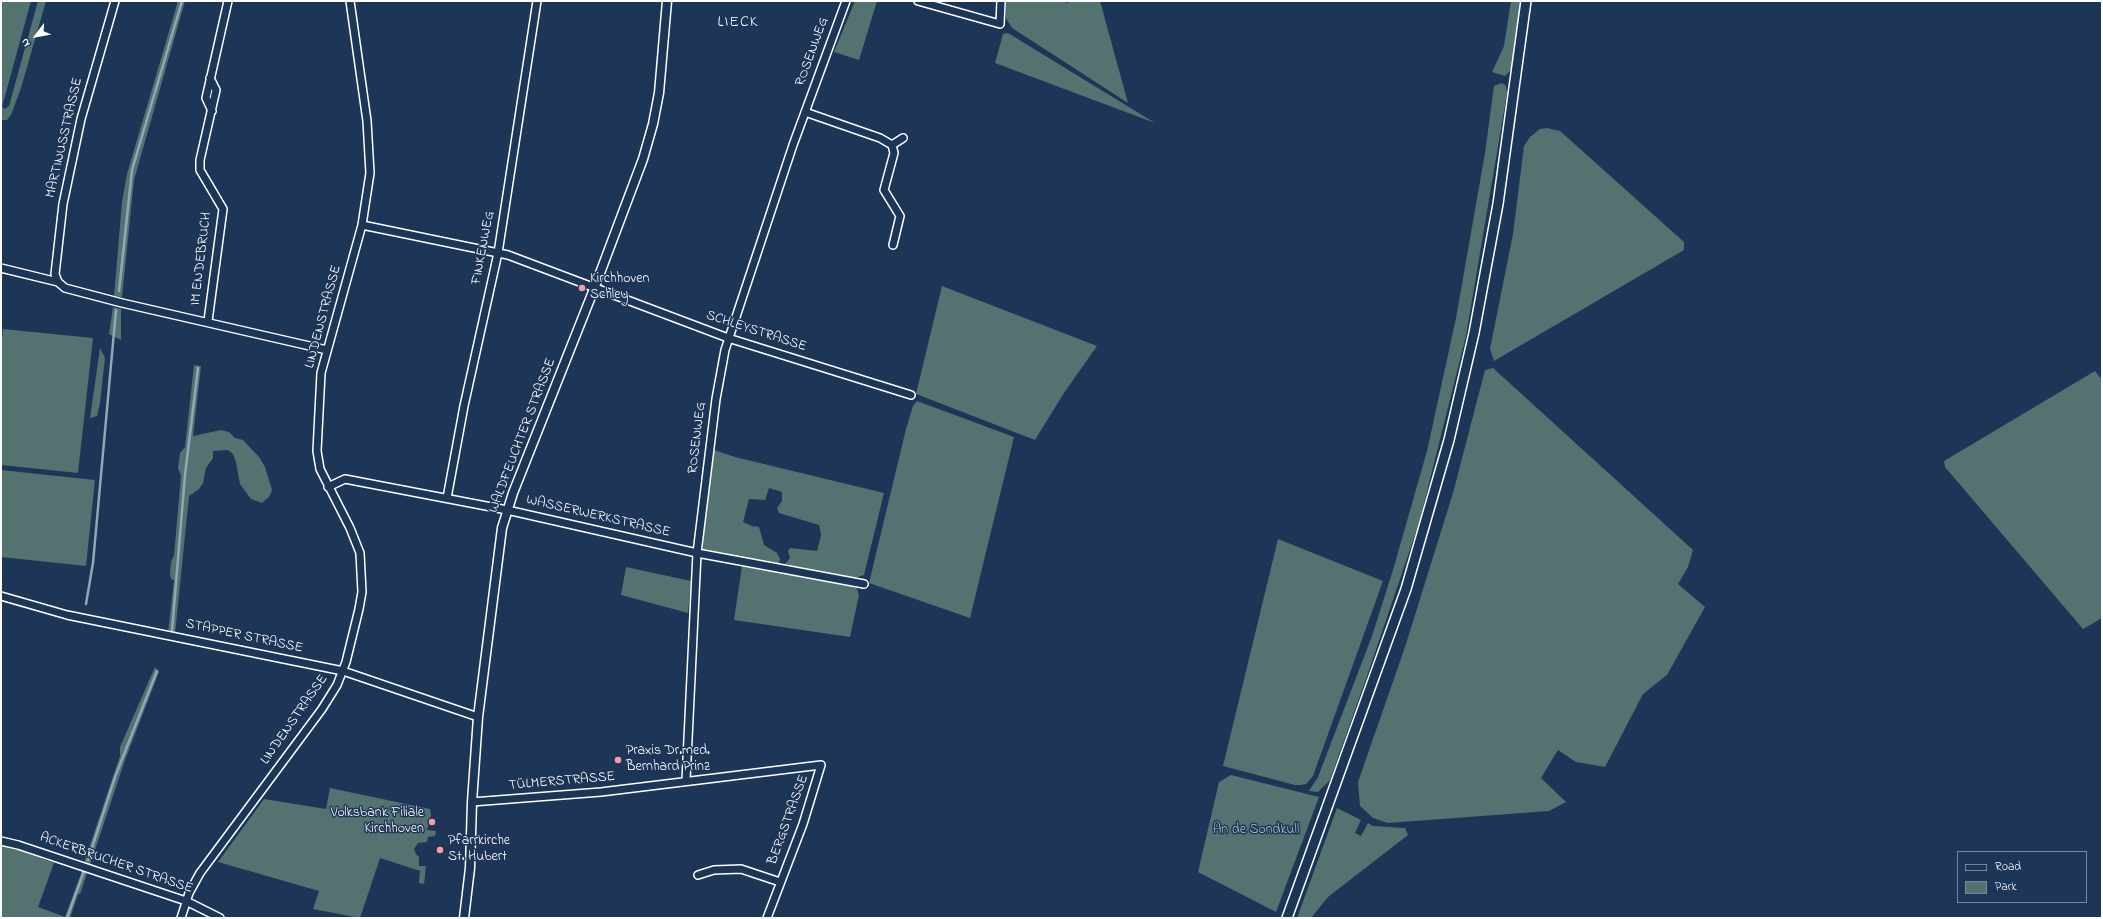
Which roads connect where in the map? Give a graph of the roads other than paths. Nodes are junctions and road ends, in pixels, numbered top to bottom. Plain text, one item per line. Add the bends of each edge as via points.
1 (115, 1) edge
2 (228, 1) edge
3 (350, 1) edge
4 (537, 1) edge
5 (667, 1) edge
6 (846, 1) edge
7 (918, 1) edge
8 (1001, 1) edge
9 (1526, 1) edge
10 (805, 112) junction
11 (903, 138) dead end
12 (892, 145) junction
13 (362, 225) junction
14 (893, 245) dead end
15 (498, 253) junction
16 (1, 268) edge
17 (58, 282) junction
18 (594, 289) junction
19 (208, 321) junction
20 (728, 338) junction
21 (327, 350) junction
22 (911, 395) dead end
23 (328, 487) junction
24 (447, 498) junction
25 (507, 510) junction
26 (697, 554) junction
27 (864, 584) dead end
28 (1, 596) edge
29 (343, 671) junction
30 (478, 716) junction
31 (822, 766) joint
32 (686, 780) junction
33 (472, 802) junction
34 (1, 841) edge
35 (698, 875) dead end
36 (780, 882) junction
37 (186, 901) junction
38 (181, 918) edge
39 (220, 918) edge
40 (464, 918) edge
41 (767, 918) edge
42 (1287, 918) edge

1 - 17 street, MARTINUSSTRASSE via 81,119 63,204 55,274
2 - 19 street, IM ENDEBRUCH via 210,78 216,90 200,160 200,170 222,209
3 - 13 street, LINDENSTRASSE via 369,139 370,173
4 - 15 street, FINKENWEG
5 - 18 street, WALDFEUCHTER STRASSE via 659,93 653,124 643,159
6 - 10 street, ROSENWEG
7 - 8 street via 1000,24
9 - 42 main road via 1495,219 1474,333 1449,440 1406,589
10 - 12 street via 880,138
10 - 20 street, ROSENWEG
11 - 12 street
12 - 14 street via 894,153 884,190 900,216
13 - 15 street, SCHLEYSTRASSE
13 - 21 street, LINDENSTRASSE
15 - 18 street, SCHLEYSTRASSE
15 - 24 street, FINKENWEG via 464,406
16 - 17 street
17 - 19 street via 72,290
18 - 20 street, SCHLEYSTRASSE
18 - 25 street, WALDFEUCHTER STRASSE
19 - 21 street
20 - 22 street, SCHLEYSTRASSE
20 - 26 street, ROSENWEG via 716,399
21 - 23 street, LINDENSTRASSE via 321,373 317,451 320,469
23 - 24 street, WASSERWERKSTRASSE via 345,479
23 - 29 street, LINDENSTRASSE via 360,553 362,574 359,609
24 - 25 street, WASSERWERKSTRASSE
25 - 26 street, WASSERWERKSTRASSE
25 - 30 street, WALDFEUCHTER STRASSE via 489,618
26 - 27 street, WASSERWERKSTRASSE
26 - 32 street, ROSENWEG
28 - 29 street, STAPPER STRASSE via 67,614
29 - 30 street, STAPPER STRASSE
29 - 37 street, LINDENSTRASSE via 337,686 322,709 200,873
30 - 33 street, WALDFEUCHTER STRASSE
31 - 32 street, TÜLMERSTRASSE
31 - 36 street, BERGSTRASSE
32 - 33 street, TÜLMERSTRASSE via 575,795
33 - 40 street, WALDFEUCHTER STRASSE via 471,851
34 - 37 street, ACKERBRUCHER STRASSE
35 - 36 street, BERGSTRASSE via 714,870 741,869
36 - 41 street, BERGSTRASSE
37 - 38 street, LINDENSTRASSE
37 - 39 street, ACKERBRUCHER STRASSE

